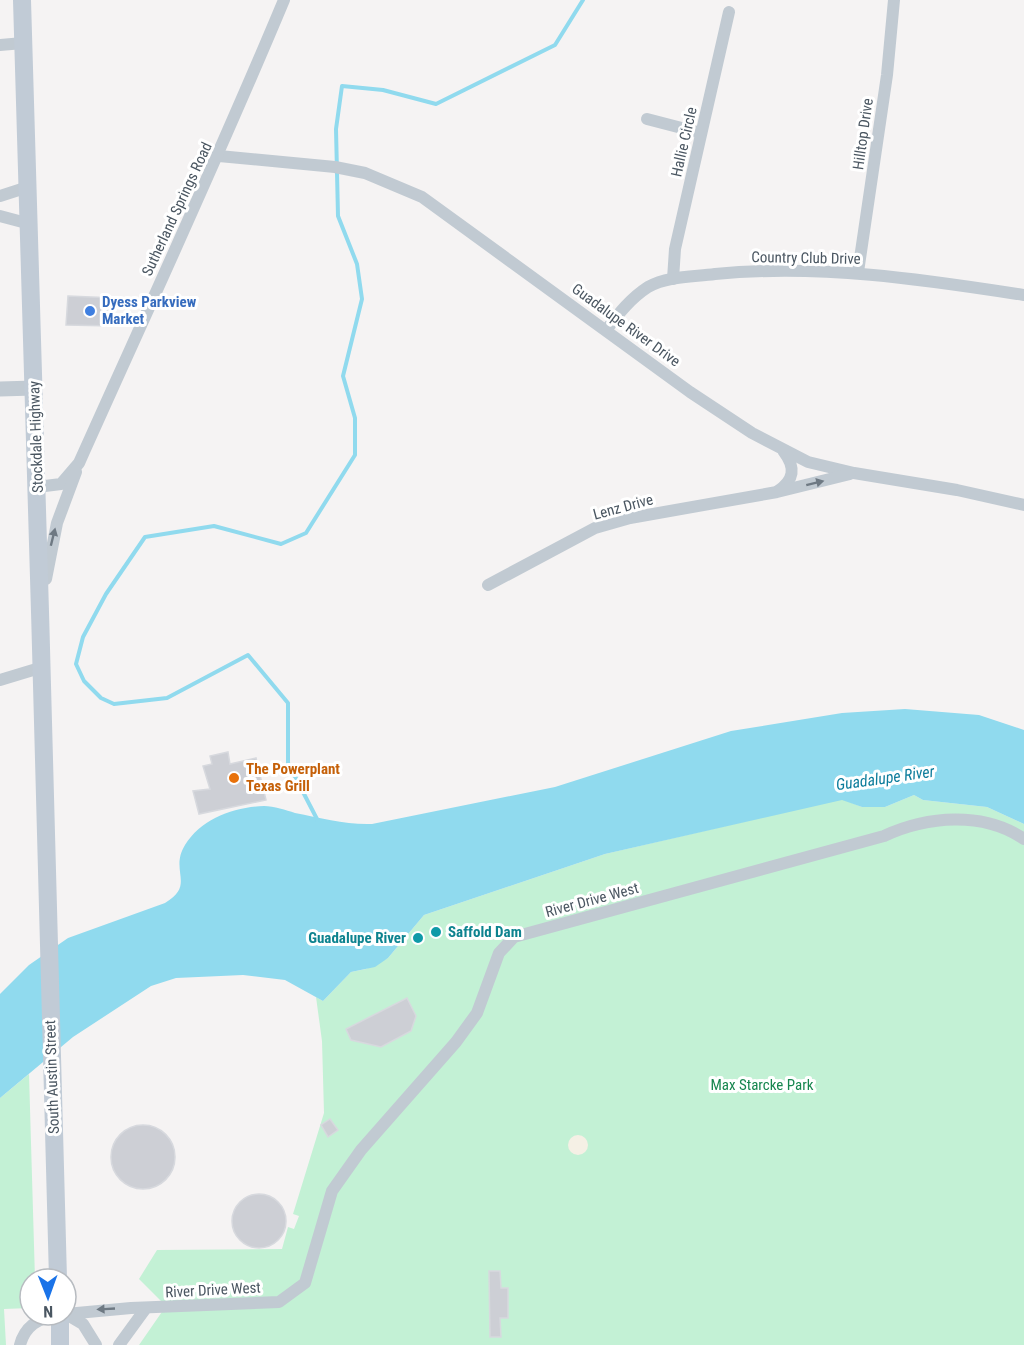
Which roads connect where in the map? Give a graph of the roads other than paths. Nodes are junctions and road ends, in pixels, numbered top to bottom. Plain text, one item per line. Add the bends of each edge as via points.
1 (22, 0) edge
2 (284, 0) edge
3 (894, 0) edge
4 (729, 12) dead end
5 (23, 43) junction
6 (0, 45) edge
7 (647, 119) dead end
8 (701, 133) junction
9 (219, 156) junction
10 (28, 188) junction
11 (0, 196) edge
12 (0, 216) edge
13 (30, 224) junction
14 (858, 272) junction
15 (673, 279) junction
16 (1024, 294) edge
17 (607, 329) junction
18 (34, 388) junction
19 (0, 389) edge
20 (784, 451) junction
21 (79, 464) junction
22 (854, 474) junction
23 (37, 487) junction
24 (777, 492) junction
25 (1024, 505) edge
26 (488, 585) dead end
27 (42, 616) junction
28 (43, 667) junction
29 (0, 680) edge
30 (1024, 839) edge
31 (46, 875) joint
32 (58, 1267) edge
33 (146, 1308) junction
34 (78, 1313) edge
35 (78, 1321) edge
36 (29, 1327) edge
37 (59, 1327) edge
38 (20, 1345) edge
39 (60, 1345) edge
40 (96, 1345) edge
41 (119, 1345) edge

1 - 5 main road, Stockdale Highway
2 - 9 street, Sutherland Springs Road
3 - 14 street, Hilltop Drive
4 - 8 street, Hallie Circle
5 - 6 street
5 - 10 main road, Stockdale Highway
7 - 8 street
8 - 15 street, Hallie Circle via 675,249
9 - 17 street, Guadalupe River Drive via 307,163 364,173 392,183 422,197
9 - 21 street, Sutherland Springs Road
10 - 11 street
10 - 13 main road, Stockdale Highway
12 - 13 street
13 - 18 main road, Stockdale Highway
14 - 15 street, Country Club Drive via 761,271
14 - 16 street, Country Club Drive
15 - 17 street, Country Club Drive via 650,286 631,299
17 - 20 street, Guadalupe River Drive via 690,392
18 - 19 street
18 - 23 main road, Stockdale Highway
20 - 22 street, Guadalupe River Drive
20 - 24 street via 792,462 793,474
21 - 23 street, Sutherland Springs Road via 61,484
27 -> 21 street, Sutherland Springs Road via 52,539
24 -> 22 street, Lenz Drive
22 - 25 street, Guadalupe River Drive
23 - 27 main road, Stockdale Highway
24 - 26 street, Lenz Drive via 630,518 595,528
27 - 28 main road, Stockdale Highway
28 - 29 street
28 - 31 main road, Stockdale Highway
30 - 33 street, River Drive West via 971,819 903,827 840,848 514,937 499,953 477,1012 456,1042 361,1150 332,1191 305,1283 279,1302
31 - 32 main road, South Austin Street
33 -> 34 street, River Drive West
33 - 41 street, River Drive West
35 - 40 street
36 - 38 street
37 - 39 main road

